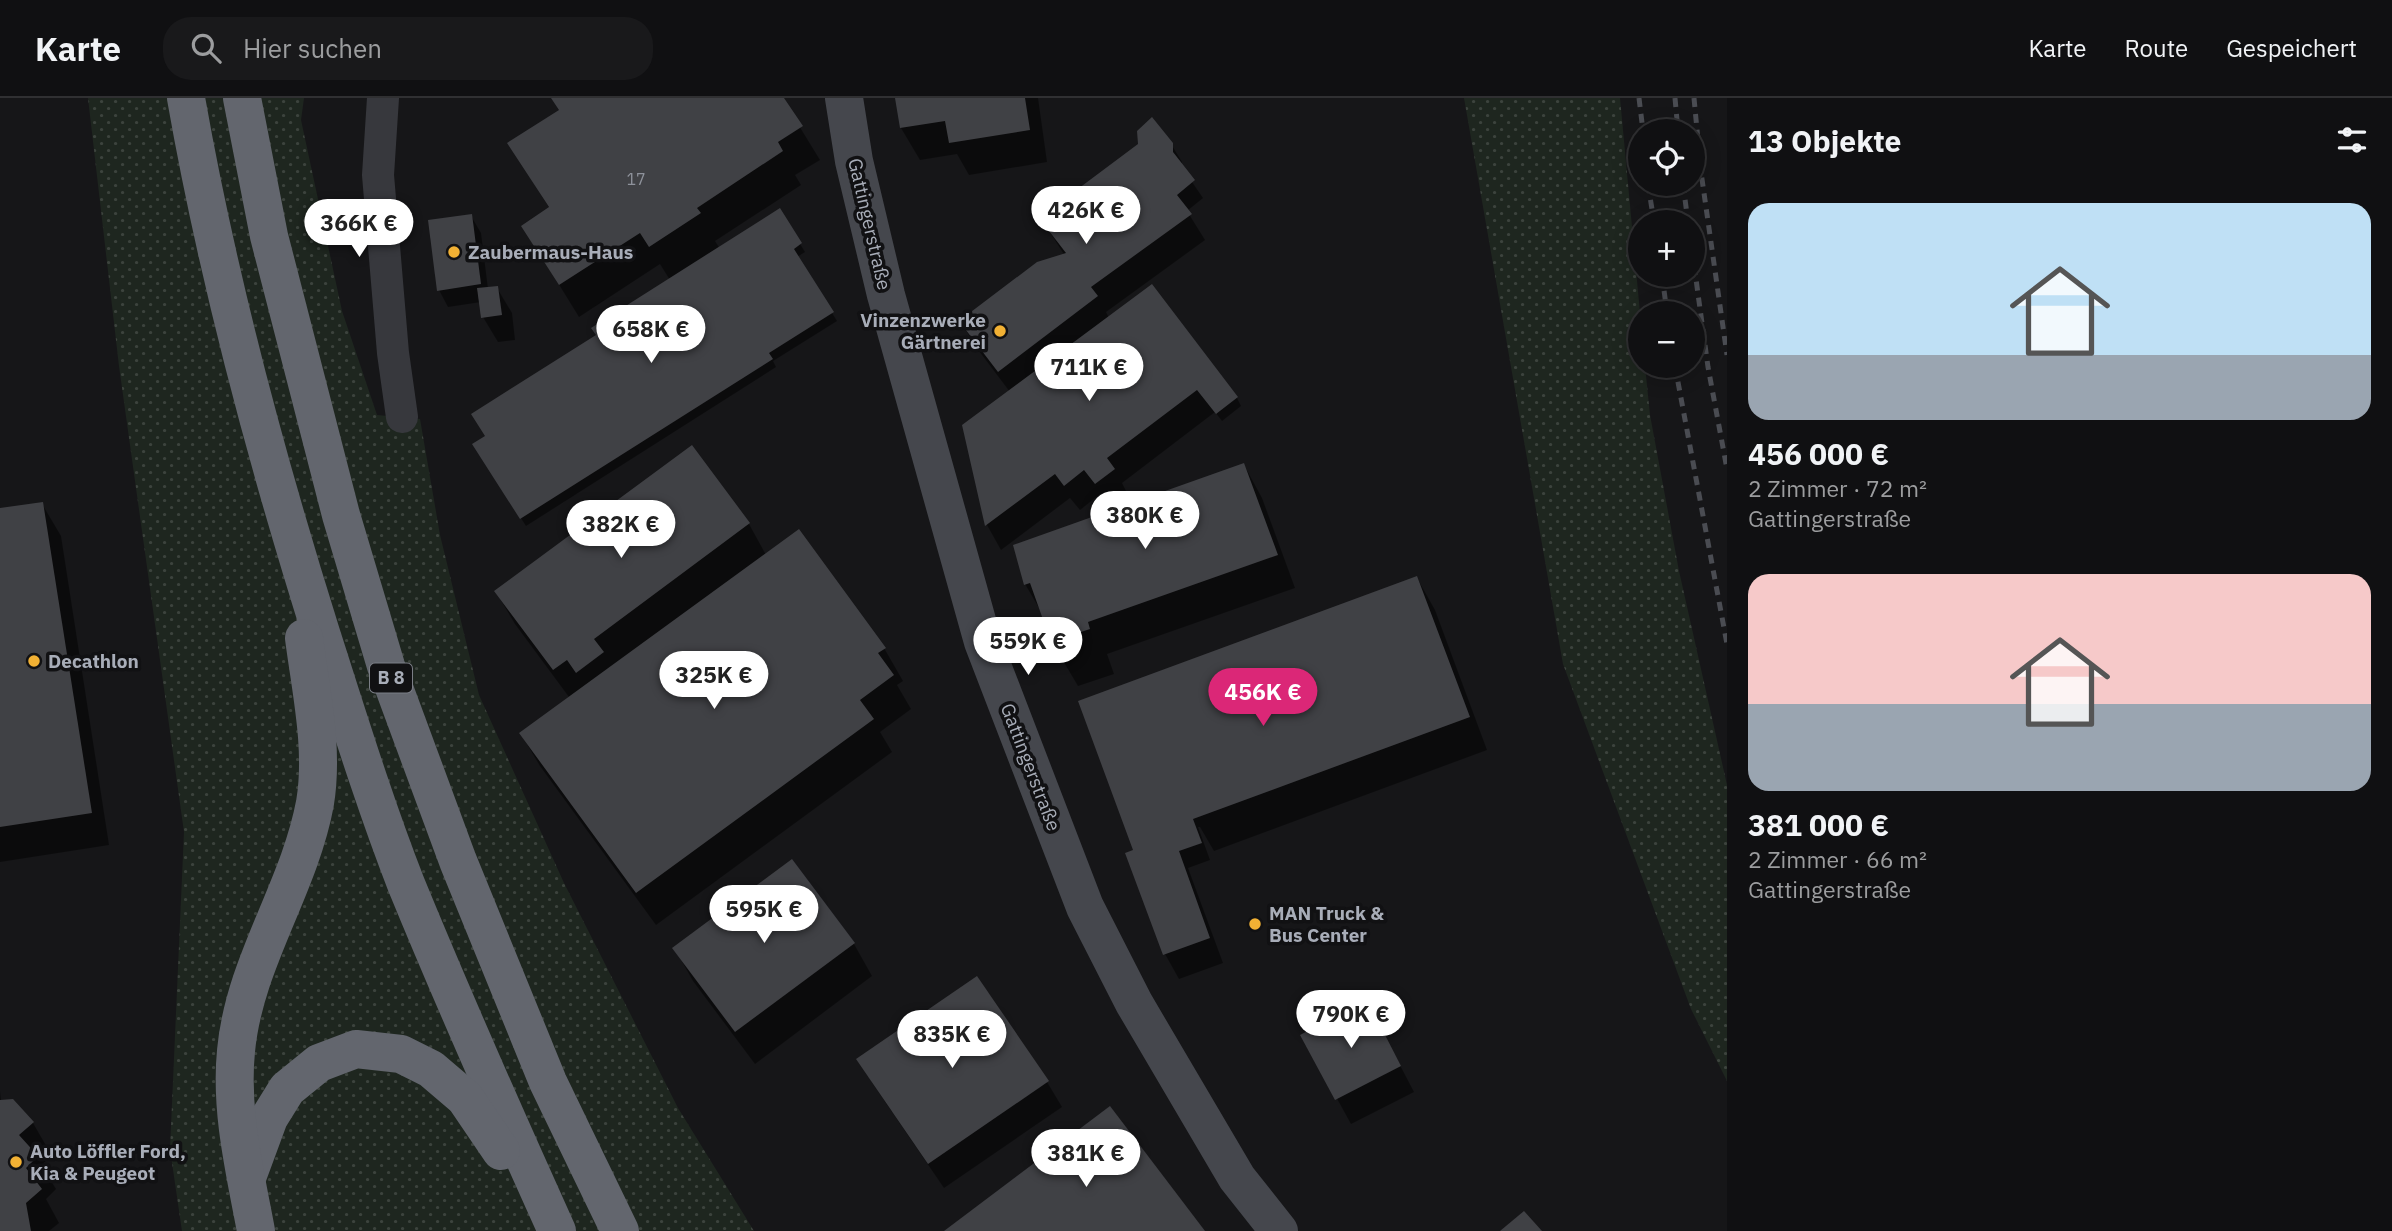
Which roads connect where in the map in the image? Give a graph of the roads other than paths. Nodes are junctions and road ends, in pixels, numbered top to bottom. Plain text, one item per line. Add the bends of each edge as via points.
1 (186, 98) edge
2 (242, 98) edge
3 (383, 98) edge
4 (844, 98) edge
5 (402, 417) dead end
6 (293, 542) junction
7 (247, 1180) junction
8 (256, 1231) edge
9 (555, 1231) edge
10 (620, 1231) edge
11 (1279, 1231) edge

1 - 6 highway, B 8 via 225,288
2 - 10 highway, B 8 via 276,263 341,515 386,666 548,1082
3 - 5 street via 378,175
4 - 11 street, Gattingerstraße via 854,161 887,295 983,642 1085,907 1134,1003 1237,1178
6 - 7 highway via 318,753 314,803 298,862 246,993 236,1051 235,1109
6 - 9 highway, B 8 via 405,881
7 - 8 highway
7 - 9 highway via 269,1118 287,1089 308,1071 356,1049 401,1054 431,1069 465,1098

